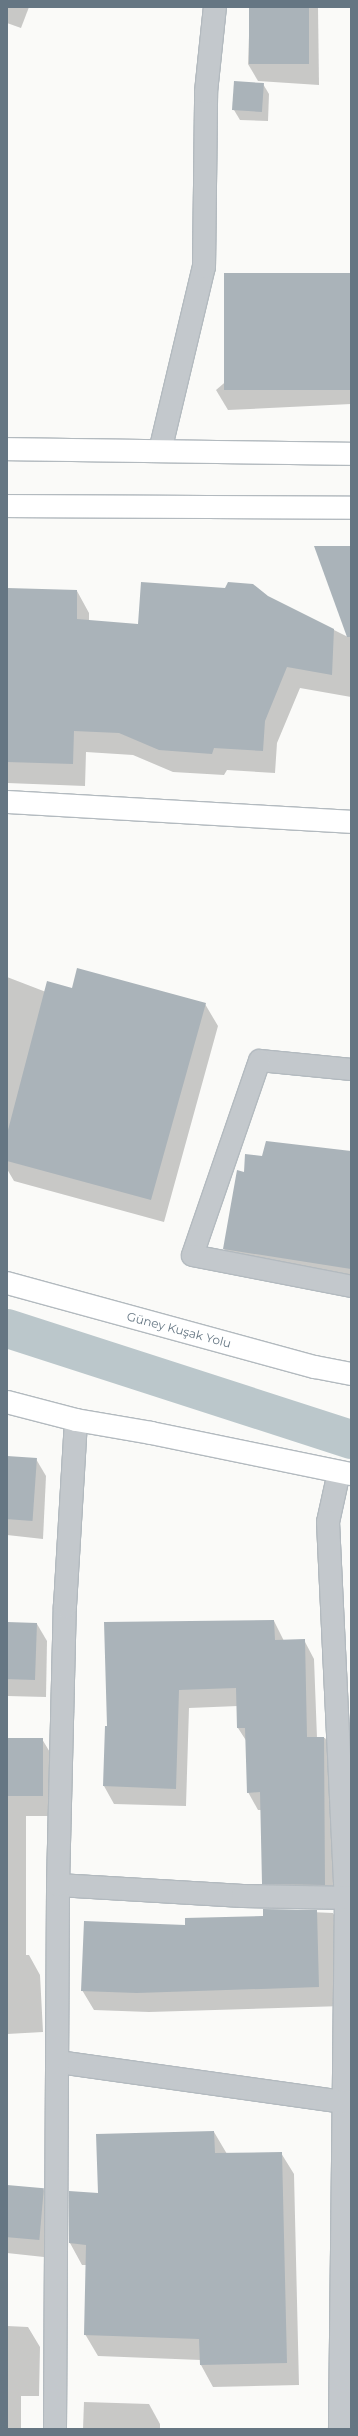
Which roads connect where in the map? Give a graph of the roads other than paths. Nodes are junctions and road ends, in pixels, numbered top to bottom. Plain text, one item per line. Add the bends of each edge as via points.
1 (215, 7) edge
2 (7, 448) edge
3 (160, 451) junction
4 (351, 454) edge
5 (7, 506) edge
6 (351, 508) edge
7 (7, 802) edge
8 (351, 822) edge
9 (351, 1070) edge
10 (7, 1283) edge
11 (351, 1286) edge
12 (351, 1374) edge
13 (7, 1402) edge
14 (76, 1420) junction
15 (345, 1473) edge
16 (58, 1885) junction
17 (349, 1898) edge
18 (58, 2062) junction
19 (347, 2102) edge
20 (55, 2429) edge
21 (340, 2429) edge

1 - 3 street via 206,92 204,267
2 - 3 main road
3 - 4 main road
5 - 6 main road
7 - 8 main road
9 - 11 lane via 259,1060 192,1255
10 - 12 main road, Güney Kuşak Yolu via 315,1367
13 - 14 main road
14 - 15 main road
14 - 16 street via 65,1606
15 - 17 street via 328,1522
16 - 17 street via 243,1896
16 - 18 street
17 - 19 street
18 - 19 street
18 - 20 street
19 - 21 street

